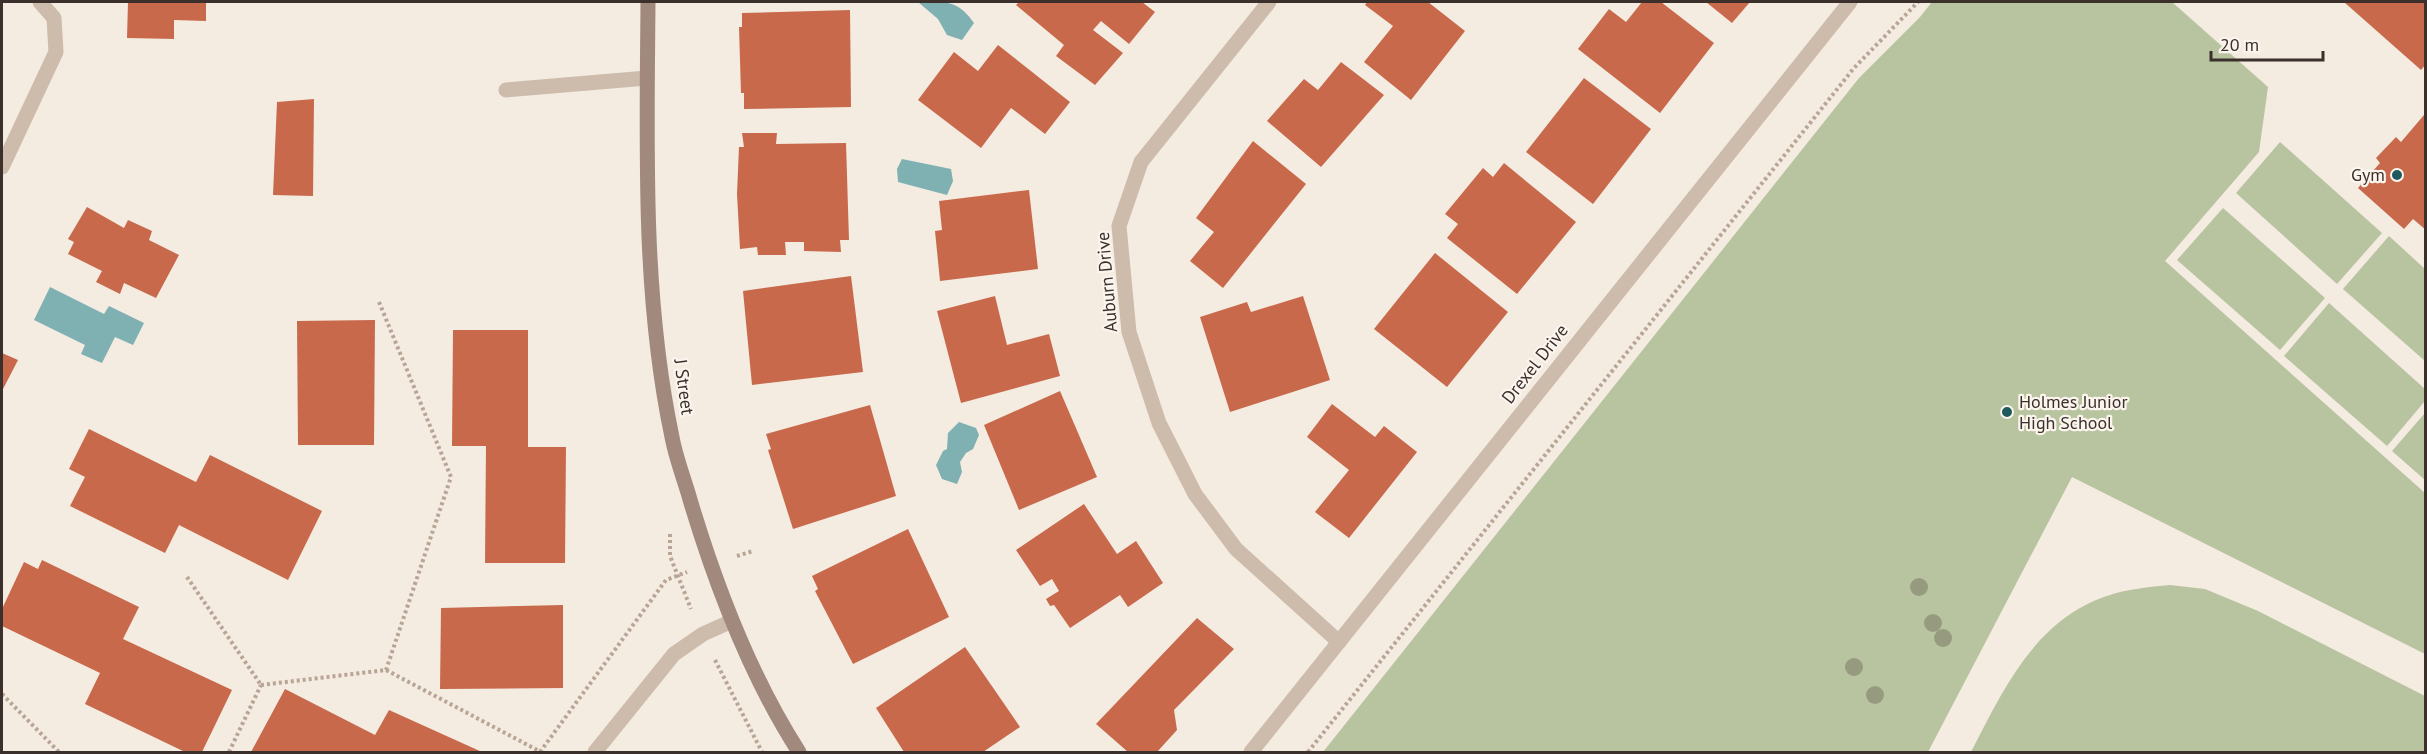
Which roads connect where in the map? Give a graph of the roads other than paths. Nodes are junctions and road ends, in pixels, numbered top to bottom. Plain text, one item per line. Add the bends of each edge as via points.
1 (40, 2) edge
2 (648, 2) edge
3 (1269, 2) edge
4 (1850, 2) edge
5 (647, 78) junction
6 (506, 90) dead end
7 (2, 167) edge
8 (732, 621) junction
9 (1339, 642) junction
10 (595, 753) edge
11 (799, 753) edge
12 (1251, 753) edge

1 - 7 street via 54,18 56,52
2 - 5 street, J Street
3 - 9 street, Auburn Drive via 1141,162 1119,226 1129,332 1159,423 1195,494 1236,549
4 - 9 street, Drexel Drive
5 - 6 street
5 - 8 street, J Street via 651,264 670,428 709,564
8 - 10 street via 703,634 674,654
8 - 11 street, J Street via 766,695
9 - 12 street, Drexel Drive

